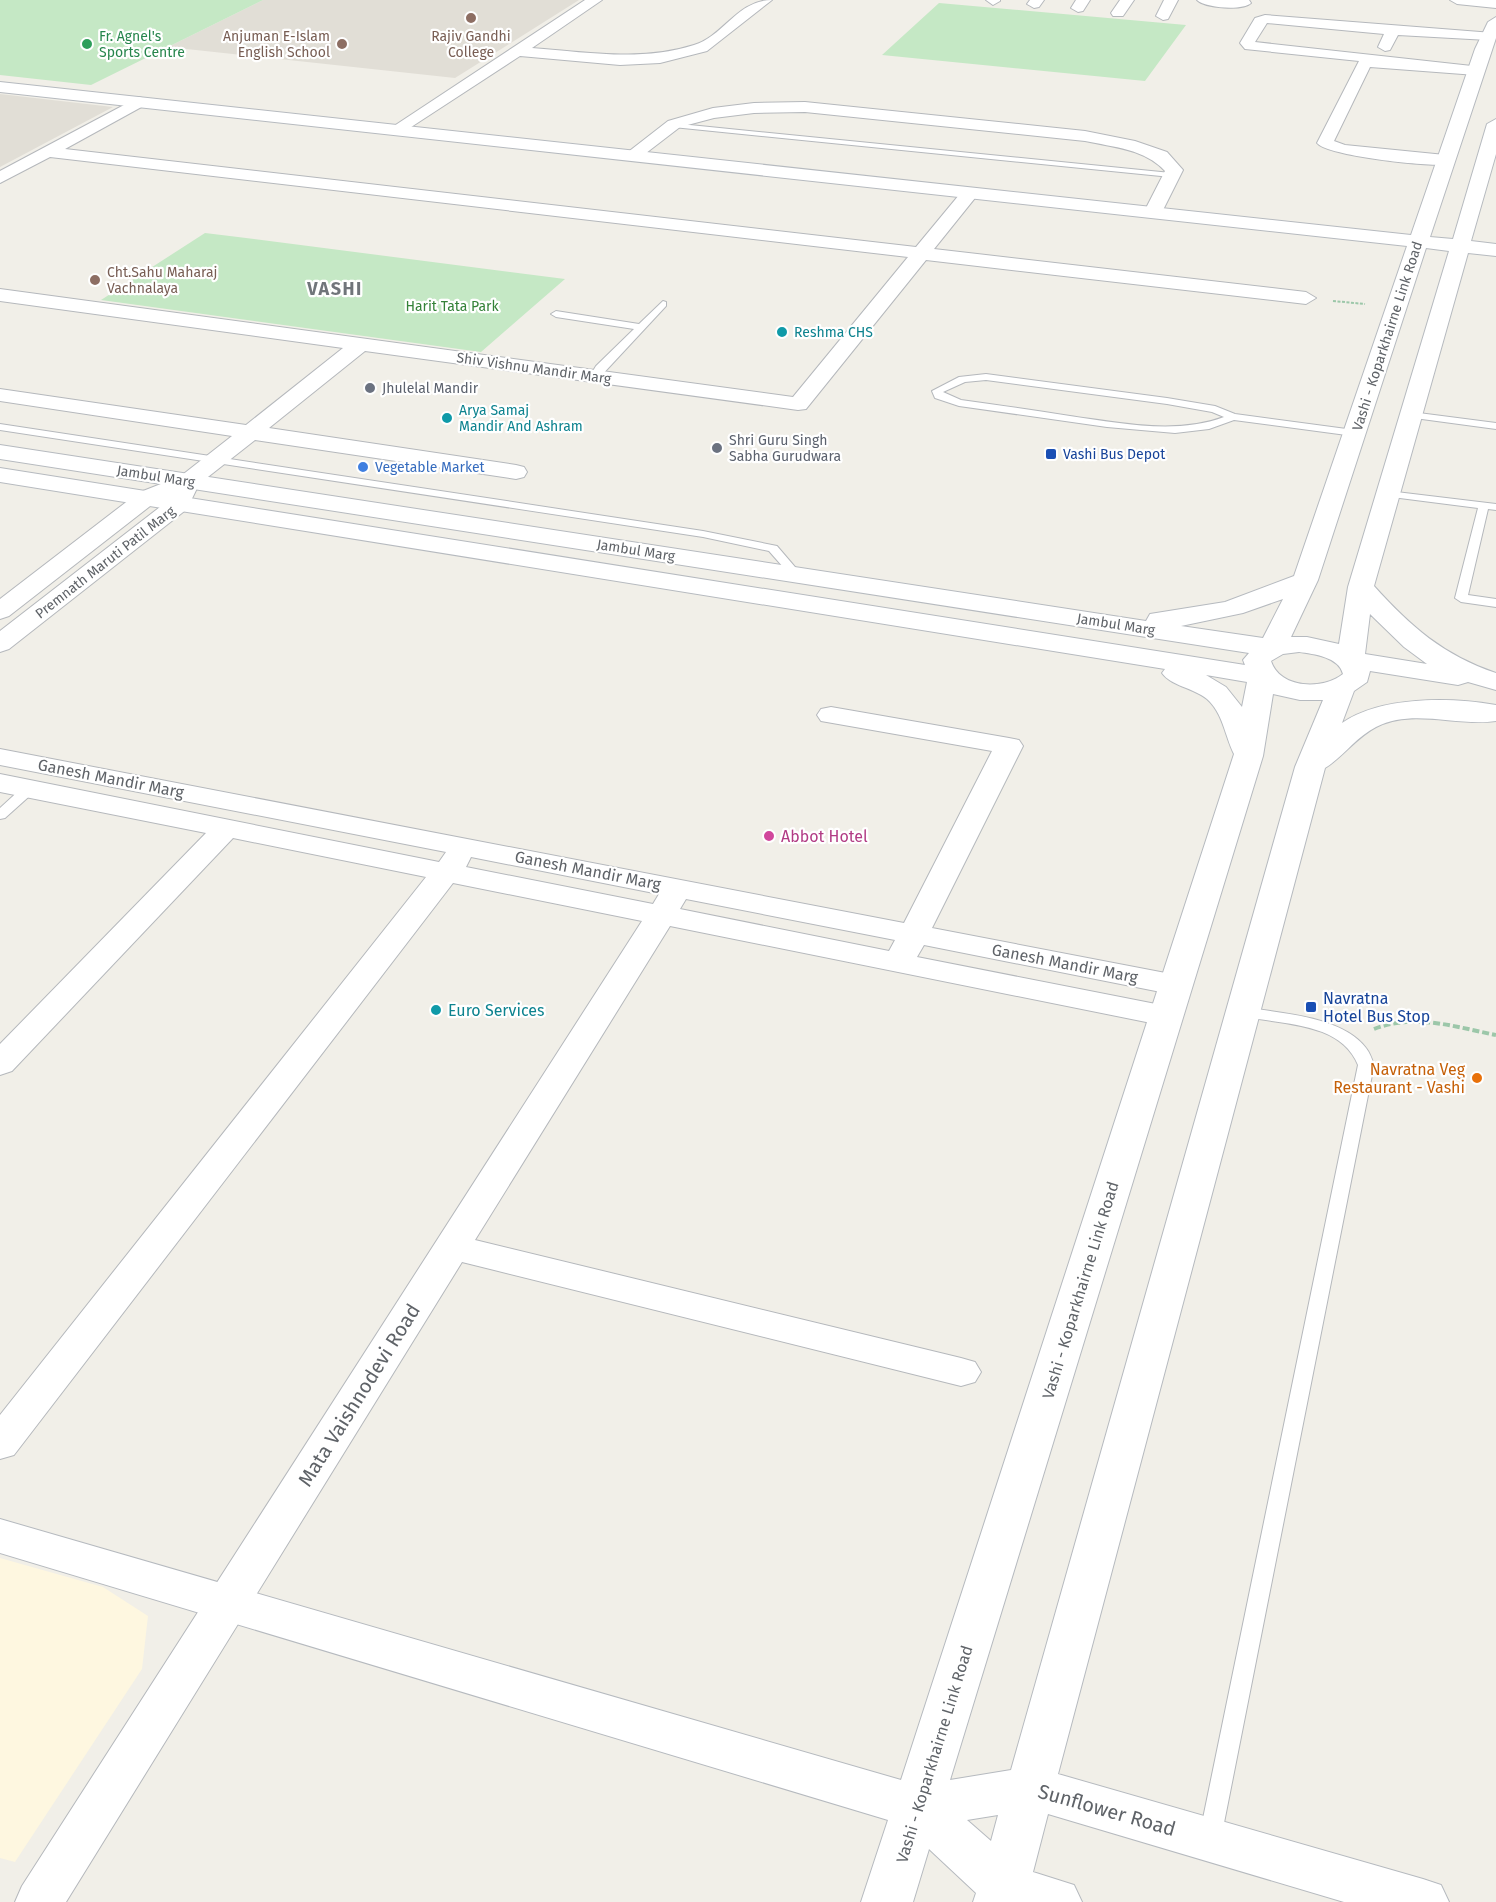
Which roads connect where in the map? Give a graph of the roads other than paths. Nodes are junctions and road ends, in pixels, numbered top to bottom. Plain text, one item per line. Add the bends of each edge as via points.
1 (596, 0) edge
2 (765, 0) edge
3 (1127, 0) edge
4 (1171, 0) edge
5 (1212, 0) edge
6 (1457, 0) edge
7 (1244, 3) dead end
8 (1496, 4) edge
9 (1118, 13) dead end
10 (1163, 16) dead end
11 (1206, 18) dead end
12 (1492, 29) edge
13 (1394, 30) junction
14 (518, 51) junction
15 (1378, 60) junction
16 (1476, 70) junction
17 (0, 87) edge
18 (140, 102) junction
19 (1496, 124) edge
20 (673, 125) junction
21 (396, 130) junction
22 (47, 152) junction
23 (631, 156) junction
24 (1446, 160) junction
25 (1171, 175) junction
26 (0, 177) edge
27 (970, 193) junction
28 (1153, 213) junction
29 (1418, 241) junction
30 (1460, 246) junction
31 (1496, 250) edge
32 (921, 253) junction
33 (0, 295) edge
34 (1306, 298) road end
35 (663, 304) dead end
36 (556, 314) dead end
37 (641, 327) junction
38 (362, 344) junction
39 (595, 376) junction
40 (0, 395) edge
41 (1411, 415) junction
42 (1233, 417) junction
43 (1496, 426) edge
44 (0, 427) edge
45 (252, 431) junction
46 (1354, 433) junction
47 (0, 452) edge
48 (215, 460) junction
49 (516, 471) dead end
50 (0, 475) edge
51 (184, 492) junction
52 (1388, 494) junction
53 (146, 498) junction
54 (1490, 506) edge
55 (795, 574) junction
56 (1305, 580) junction
57 (1361, 587) junction
58 (10, 593) edge
59 (1496, 603) edge
60 (0, 611) edge
61 (1103, 622) junction
62 (0, 644) edge
63 (1091, 649) junction
64 (1350, 660) junction
65 (1267, 662) junction
66 (1496, 682) edge
67 (1341, 689) junction
68 (1495, 713) edge
69 (831, 715) dead end
70 (1248, 756) junction
71 (0, 757) edge
72 (1310, 767) junction
73 (0, 783) edge
74 (29, 789) junction
75 (294, 814) junction
76 (0, 815) edge
77 (226, 828) junction
78 (272, 837) junction
79 (456, 859) junction
80 (669, 901) junction
81 (914, 934) junction
82 (900, 962) junction
83 (1171, 1000) junction
84 (1242, 1012) junction
85 (3, 1057) edge
86 (452, 1247) junction
87 (961, 1371) dead end
88 (0, 1444) edge
89 (0, 1536) edge
90 (227, 1603) junction
91 (1031, 1788) junction
92 (918, 1807) junction
93 (1210, 1840) junction
94 (1001, 1894) edge
95 (39, 1902) edge
96 (888, 1902) edge
97 (1056, 1902) edge
98 (1423, 1902) edge

1 - 14 street
2 - 14 street via 702,48 660,58 620,60
3 - 9 street
4 - 10 street
5 - 7 street
5 - 11 street
6 - 8 street
12 - 13 street
12 - 16 main road, Vashi - Koparkhairne Link Road
13 - 15 street
13 - 15 street via 1266,19 1260,21 1247,43
14 - 21 street
15 - 16 street
15 - 24 street via 1364,64 1325,143 1342,150
16 - 24 main road, Vashi - Koparkhairne Link Road
17 - 18 main road
18 - 21 main road
18 - 22 street
19 - 30 main road
20 - 23 street
20 - 25 lane
20 - 25 street via 734,110 805,107 1085,136 1161,156 1174,170
21 - 23 main road
22 - 26 street
22 - 32 street
23 - 27 main road
24 - 29 main road, Vashi - Koparkhairne Link Road
25 - 28 street
27 - 28 main road
27 - 32 street, Shiv Vishnu Mandir Marg
28 - 29 main road
29 - 30 main road
29 - 46 main road, Vashi - Koparkhairne Link Road
30 - 31 main road
30 - 41 main road
32 - 34 street
32 - 39 street, Shiv Vishnu Mandir Marg via 798,404
33 - 38 street, Shiv Vishnu Mandir Marg
35 - 37 lane
36 - 37 lane
37 - 39 lane
38 - 39 street, Shiv Vishnu Mandir Marg
38 - 45 street, Premnath Maruti Patil Marg
40 - 45 street
41 - 43 lane
41 - 52 main road
42 - 42 lane via 1209,426 1175,430 1118,425 959,403 939,396 937,391 963,379 986,377 1167,401 1215,409
42 - 46 lane
44 - 48 lane
45 - 48 street, Premnath Maruti Patil Marg
45 - 49 street
46 - 56 main road, Vashi - Koparkhairne Link Road
47 - 51 main road, Jambul Marg
48 - 51 street, Premnath Maruti Patil Marg
48 - 55 lane via 703,534 773,548
50 - 53 main road, Jambul Marg
51 - 53 main road, Jambul Marg
51 - 55 main road, Jambul Marg
51 - 62 street, Premnath Maruti Patil Marg
51 - 63 main road, Jambul Marg
52 - 54 lane
52 - 57 main road
53 - 58 street, Premnath Maruti Patil Marg
54 - 59 lane via 1461,598
55 - 61 main road, Jambul Marg
56 - 61 main road via 1262,600 1220,611 1175,619
56 - 65 main road, Vashi - Koparkhairne Link Road
57 - 64 main road
57 - 66 main road via 1396,627 1423,649 1452,666
58 - 60 street, Premnath Maruti Patil Marg
61 - 65 main road, Jambul Marg
63 - 65 main road, Jambul Marg
63 - 70 main road via 1170,670 1220,694 1234,712
64 - 65 main road via 1313,646
64 - 66 main road
64 - 67 main road via 1357,676 1352,684
65 - 67 main road via 1278,685 1298,691
65 - 70 main road, Vashi - Koparkhairne Link Road
67 - 68 main road
67 - 72 main road
68 - 72 main road via 1395,713 1370,718 1351,729
69 - 81 street via 1009,746
70 - 83 main road, Vashi - Koparkhairne Link Road
71 - 75 street, Ganesh Mandir Marg
72 - 84 main road
73 - 74 street, Ganesh Mandir Marg
74 - 76 lane
74 - 77 street, Ganesh Mandir Marg
75 - 78 street
75 - 79 street, Ganesh Mandir Marg
77 - 78 street, Ganesh Mandir Marg
77 - 85 street
78 - 79 street, Ganesh Mandir Marg
79 - 80 street, Ganesh Mandir Marg
79 - 88 street
80 - 81 street, Ganesh Mandir Marg
80 - 82 street, Ganesh Mandir Marg
80 - 86 street, Mata Vaishnodevi Road
81 - 82 street
81 - 83 street, Ganesh Mandir Marg
82 - 83 street, Ganesh Mandir Marg
83 - 92 main road, Vashi - Koparkhairne Link Road
84 - 91 main road
84 - 93 lane via 1317,1026 1353,1040 1364,1053 1366,1065
86 - 87 street
86 - 90 street, Mata Vaishnodevi Road
89 - 90 main road
90 - 92 main road
90 - 95 street, Mata Vaishnodevi Road
91 - 92 main road, Sunflower Road
91 - 93 main road, Sunflower Road
91 - 94 main road
92 - 94 main road
92 - 96 main road, Vashi - Koparkhairne Link Road
93 - 98 main road, Sunflower Road
94 - 97 main road

